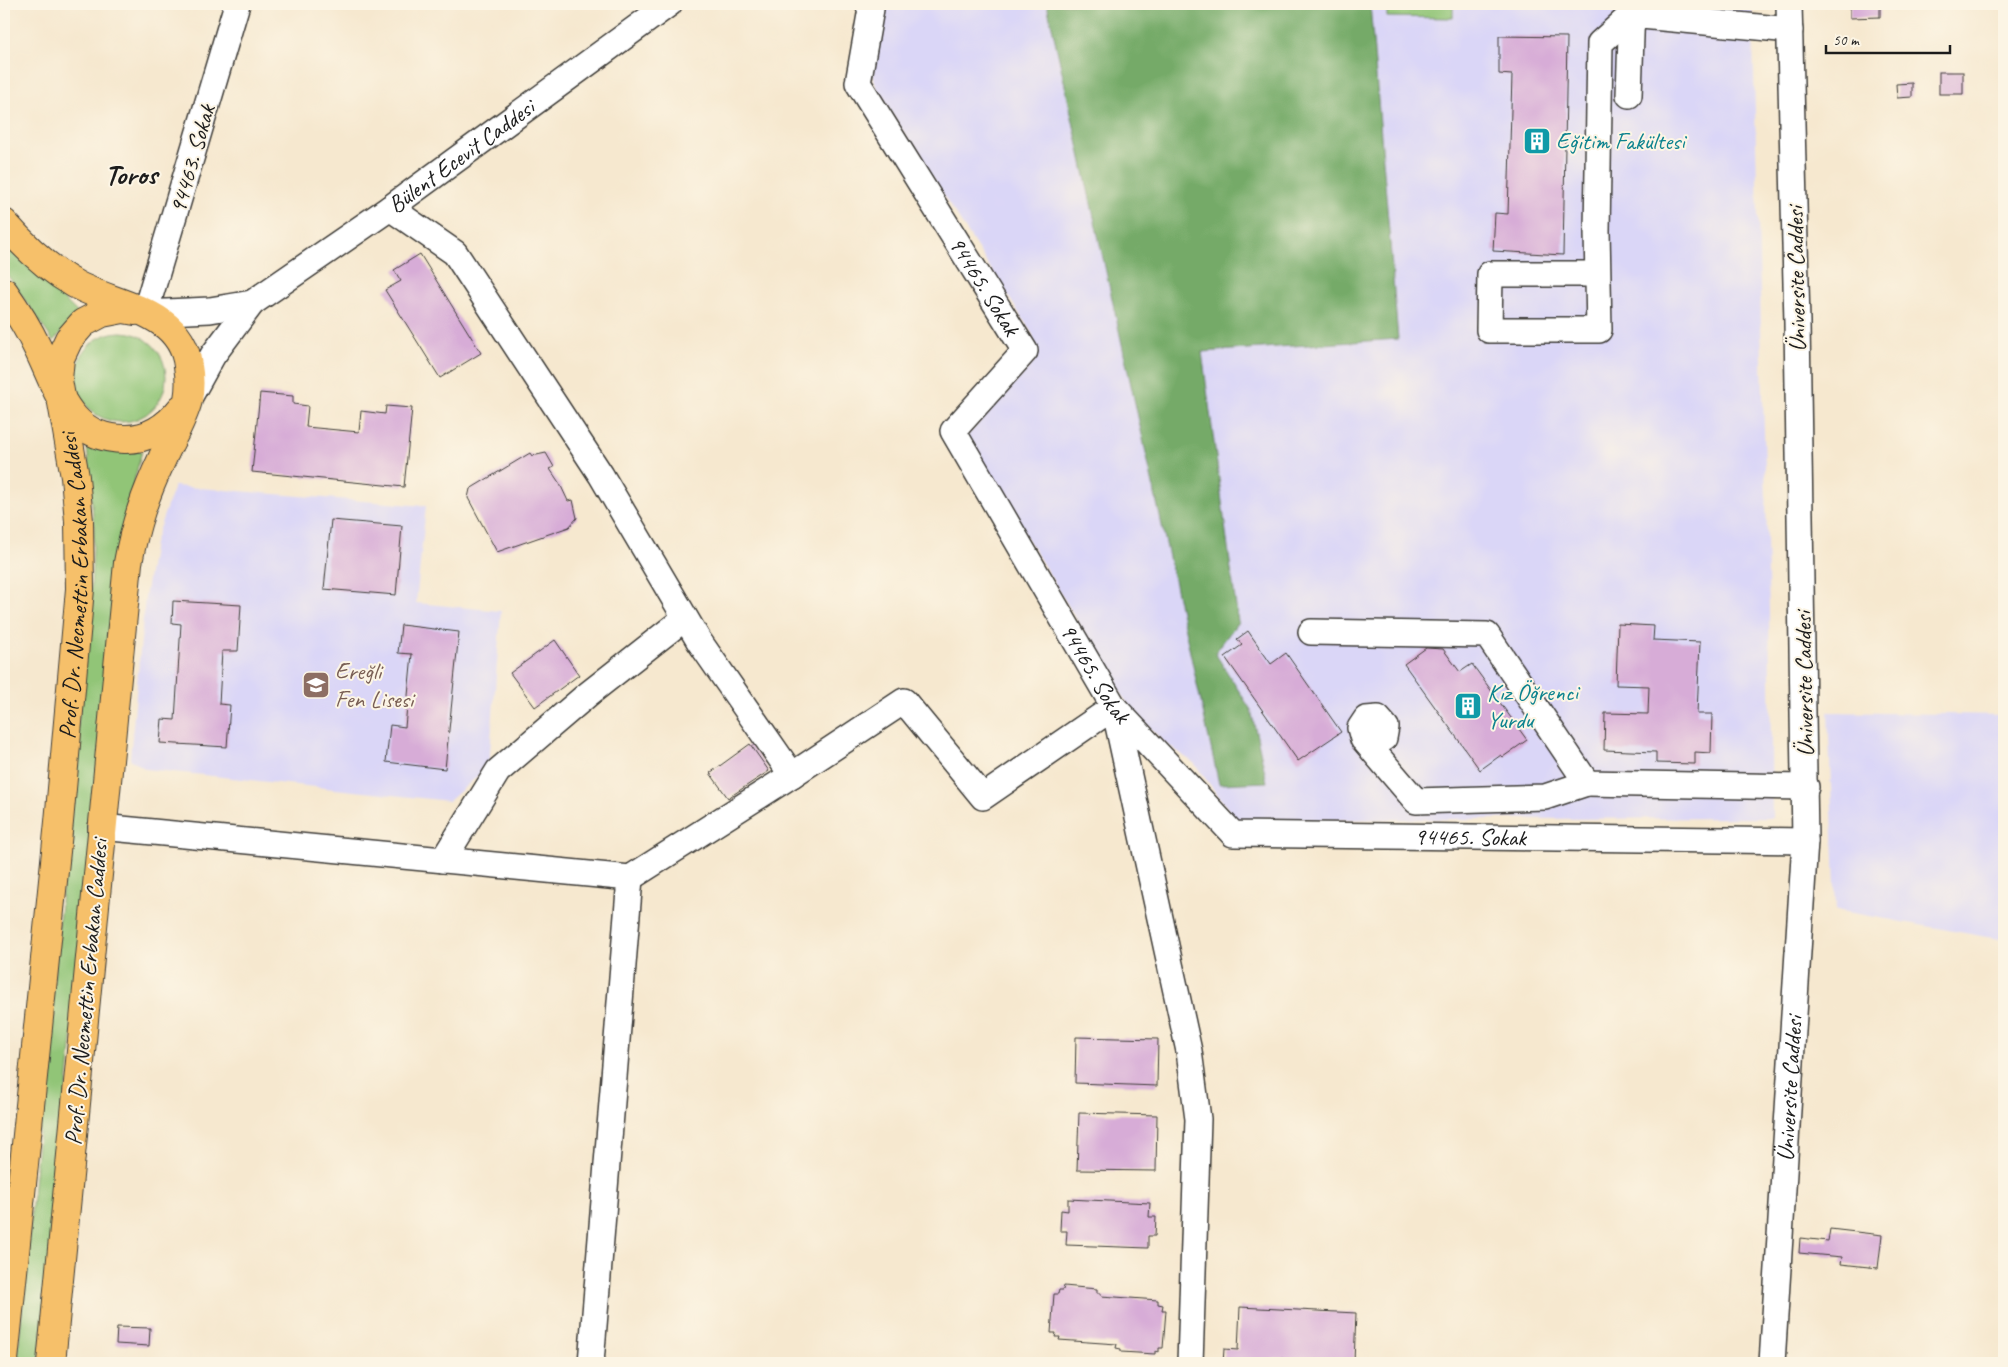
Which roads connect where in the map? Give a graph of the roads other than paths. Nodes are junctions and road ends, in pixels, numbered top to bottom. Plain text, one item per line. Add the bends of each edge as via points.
1 (237, 4) edge
2 (669, 4) edge
3 (868, 4) edge
4 (1789, 4) edge
5 (1632, 9) edge
6 (1790, 30) junction
7 (1628, 95) dead end
8 (390, 208) junction
9 (4, 223) edge
10 (1597, 274) junction
11 (4, 292) edge
12 (252, 303) junction
13 (146, 313) junction
14 (188, 400) junction
15 (62, 402) junction
16 (685, 618) junction
17 (1311, 632) dead end
18 (1114, 707) junction
19 (1363, 740) dead end
20 (792, 775) junction
21 (1587, 783) junction
22 (1806, 787) junction
23 (101, 827) junction
24 (1806, 841) junction
25 (443, 860) junction
26 (630, 878) junction
27 (4, 1360) edge
28 (51, 1363) edge
29 (591, 1363) edge
30 (1190, 1363) edge
31 (1772, 1363) edge

1 - 13 street, 94463. Sokak
2 - 8 street, Bülent Ecevit Caddesi
3 - 18 street, 94465. Sokak via 871,9 858,83 1026,351 953,431
4 - 6 street, Üniversite Caddesi
5 - 6 street
5 - 7 street
5 - 10 street via 1600,44
6 - 22 street, Üniversite Caddesi
8 - 12 street, Bülent Ecevit Caddesi
8 - 16 street via 455,253 601,475
9 - 13 main road via 32,254 76,285
10 - 10 street via 1599,330 1489,330 1490,274
11 - 15 main road via 37,347
12 - 13 street, Bülent Ecevit Caddesi via 210,310
12 - 14 street, Bülent Ecevit Caddesi via 214,355
13 - 14 main road via 164,322 178,338 187,357 190,378
13 - 15 main road via 123,309 102,313 83,323 69,339 60,358 58,380
14 - 15 main road, Prof. Dr. Necmettin Erbakan Caddesi via 157,432 136,439 114,440 93,433
14 - 23 main road, Prof. Dr. Necmettin Erbakan Caddesi via 148,488 132,540
15 - 27 main road, Prof. Dr. Necmettin Erbakan Caddesi via 75,477 80,589
16 - 20 street
16 - 25 street via 498,771
17 - 21 street via 1487,635
18 - 20 street via 982,797 904,701
18 - 24 street, 94465. Sokak via 1233,834
18 - 30 street via 1189,1052 1198,1119
19 - 21 street via 1416,801 1545,797
20 - 26 street
21 - 22 street
22 - 24 street, Üniversite Caddesi
23 - 25 street
23 - 28 main road, Prof. Dr. Necmettin Erbakan Caddesi
24 - 31 street, Üniversite Caddesi
25 - 26 street
26 - 29 street

